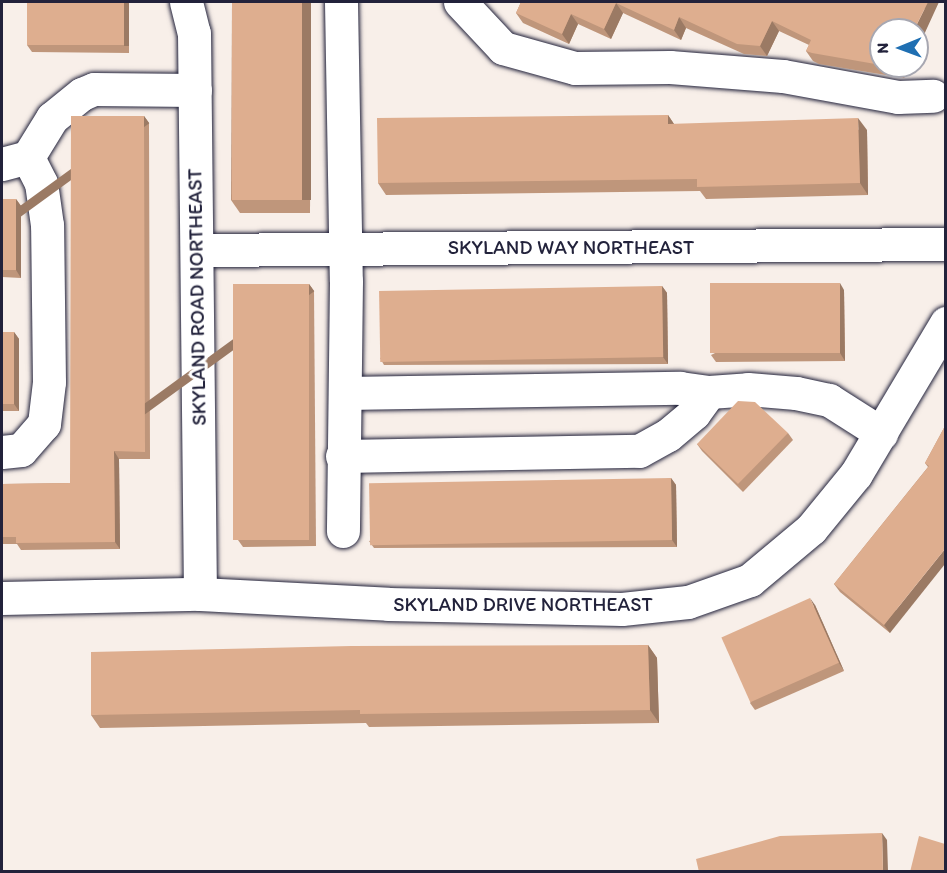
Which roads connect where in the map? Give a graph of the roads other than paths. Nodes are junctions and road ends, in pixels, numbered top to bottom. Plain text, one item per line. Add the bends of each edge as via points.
1 (186, 2) edge
2 (341, 2) edge
3 (460, 2) edge
4 (195, 90) junction
5 (933, 96) dead end
6 (15, 160) edge
7 (945, 244) edge
8 (344, 249) junction
9 (197, 250) junction
10 (945, 323) edge
11 (709, 392) junction
12 (345, 393) junction
13 (881, 433) junction
14 (2, 453) edge
15 (342, 456) junction
16 (343, 531) dead end
17 (200, 594) junction
18 (2, 598) edge

1 - 4 street, SKYLAND ROAD NORTHEAST via 194,33
2 - 8 street
3 - 5 street via 503,48 575,68 670,67 783,76 898,97
4 - 6 street via 94,89 52,118
4 - 9 street, SKYLAND ROAD NORTHEAST
6 - 14 street via 41,183 47,225 49,382 44,424 21,450
7 - 8 street, SKYLAND WAY NORTHEAST
8 - 9 street, SKYLAND WAY NORTHEAST
8 - 12 street
9 - 17 street, SKYLAND ROAD NORTHEAST
10 - 13 street, SKYLAND DRIVE NORTHEAST
11 - 12 street via 680,388
11 - 13 street via 757,390 828,400
11 - 15 street via 694,414 639,451
12 - 15 street
13 - 17 street, SKYLAND DRIVE NORTHEAST via 856,474 812,529 750,580 688,602 622,609 388,604
15 - 16 street
17 - 18 street, SKYLAND DRIVE NORTHEAST

